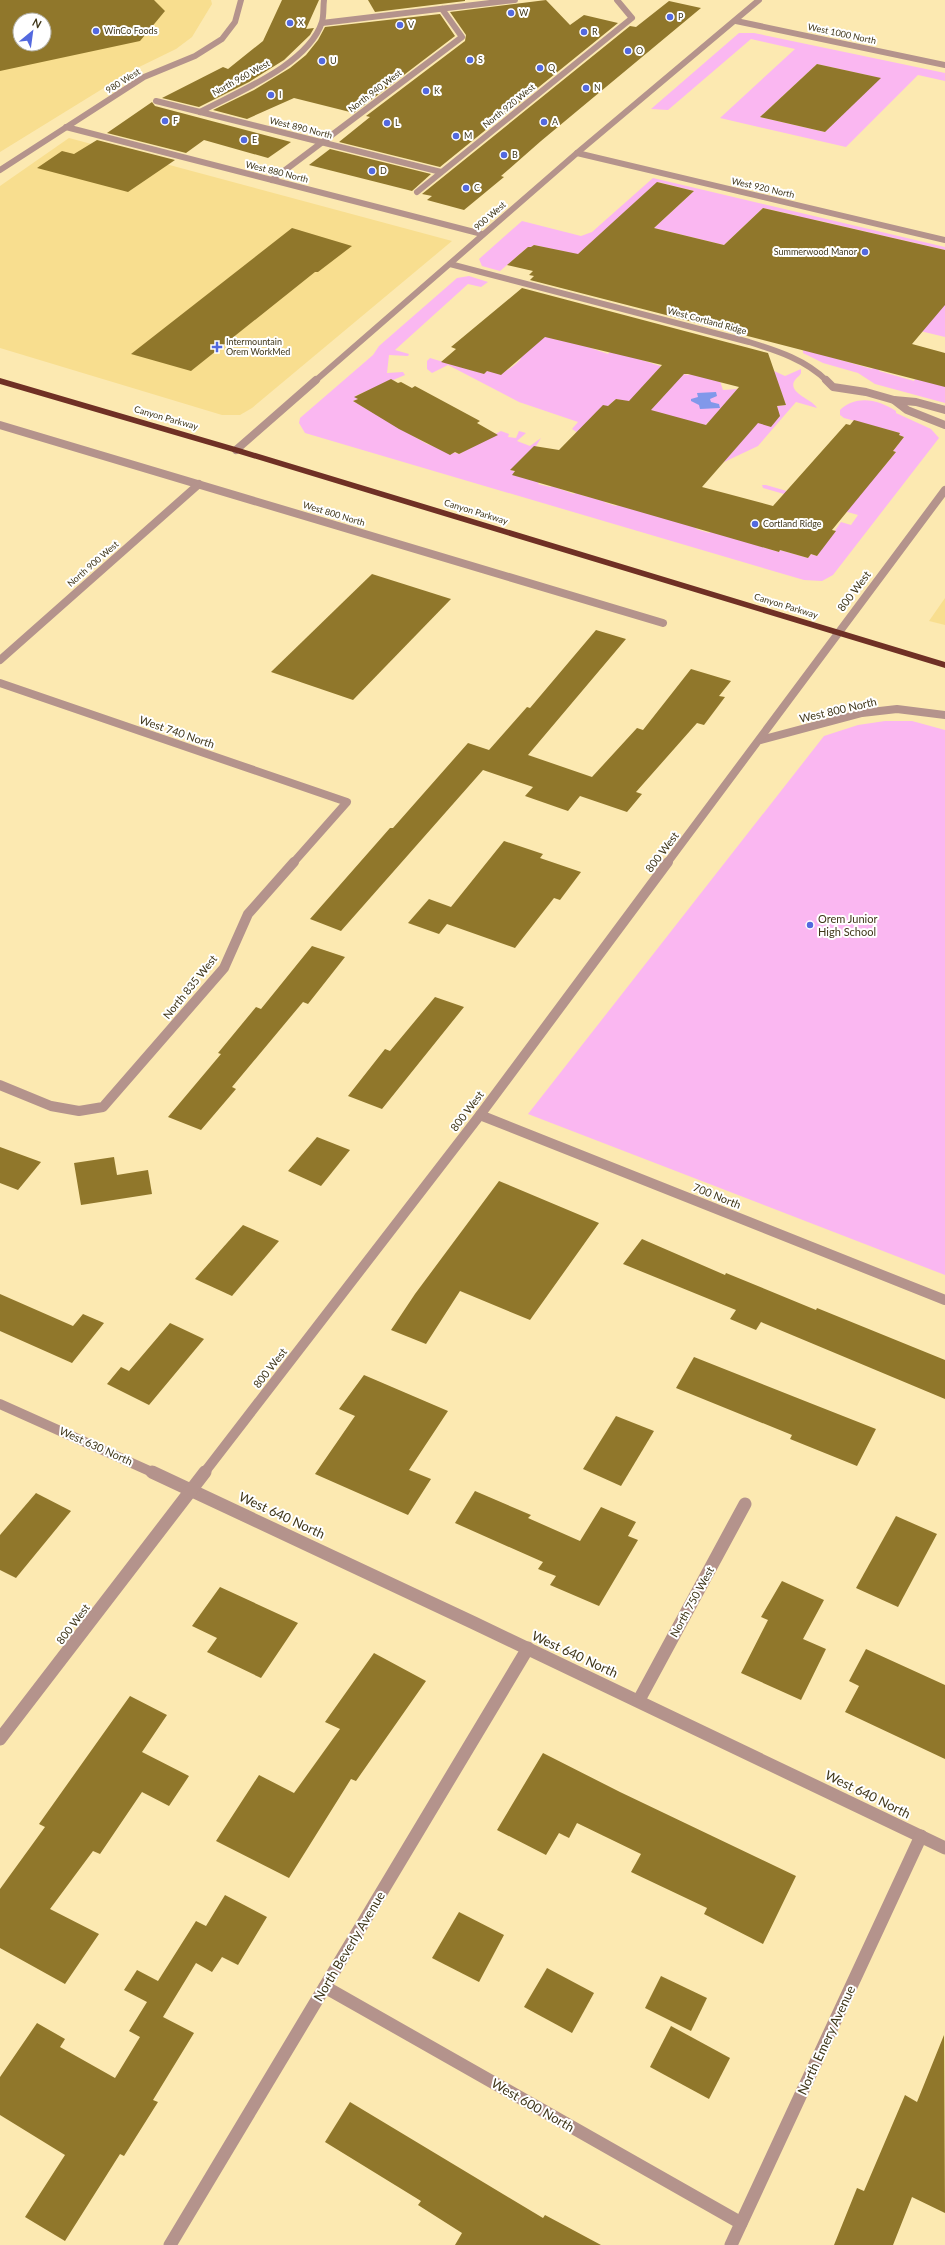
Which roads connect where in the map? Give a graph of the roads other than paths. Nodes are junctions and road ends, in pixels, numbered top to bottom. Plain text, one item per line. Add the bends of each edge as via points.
1 (241, 0) edge
2 (324, 0) edge
3 (515, 0) edge
4 (617, 0) edge
5 (759, 0) edge
6 (442, 9) junction
7 (736, 21) junction
8 (322, 23) junction
9 (945, 65) edge
10 (156, 102) dead end
11 (200, 112) junction
12 (66, 127) junction
13 (323, 142) junction
14 (577, 153) junction
15 (0, 170) edge
16 (441, 172) junction
17 (272, 180) junction
18 (417, 192) dead end
19 (482, 234) junction
20 (945, 240) edge
21 (450, 264) junction
22 (0, 381) edge
23 (894, 400) junction
24 (945, 410) edge
25 (0, 425) edge
26 (945, 425) edge
27 (236, 450) junction
28 (200, 484) junction
29 (945, 490) edge
30 (663, 623) dead end
31 (837, 634) junction
32 (0, 660) edge
33 (945, 665) edge
34 (0, 683) edge
35 (945, 715) edge
36 (761, 740) junction
37 (347, 802) joint
38 (0, 1085) edge
39 (480, 1115) junction
40 (945, 1300) edge
41 (0, 1404) edge
42 (192, 1489) junction
43 (745, 1504) dead end
44 (528, 1648) junction
45 (639, 1700) junction
46 (0, 1739) edge
47 (921, 1836) junction
48 (945, 1848) edge
49 (325, 1987) junction
50 (741, 2223) junction
51 (170, 2245) edge
52 (731, 2245) edge

1 - 12 street, 980 West via 235,22 222,39 195,56 144,77
2 - 8 street, North 960 West
3 - 6 street
4 - 16 street, North 920 West via 632,18
5 - 7 street, 900 West
6 - 8 street
6 - 13 street, North 940 West via 462,37
7 - 9 street, West 1000 North
7 - 14 street, 900 West
8 - 11 street, North 960 West via 308,47 265,78
10 - 11 street, West 890 North
11 - 13 street, West 890 North
12 - 15 street, 980 West
12 - 17 street, West 880 North
13 - 16 street, West 890 North
13 - 17 street, North 940 West
14 - 19 street, 900 West
14 - 20 street, West 920 North
16 - 18 street, North 920 West
17 - 19 street, West 880 North
19 - 21 street, 900 West
21 - 23 street, West Cortland Ridge via 749,342 798,360 816,370 833,387
21 - 27 street, 900 West
22 - 27 highway, Canyon Parkway
23 - 24 street via 916,402
23 - 26 street, West Cortland Ridge via 907,410
25 - 28 street, West 800 North
27 - 31 highway, Canyon Parkway
28 - 30 street, West 800 North
28 - 32 street, North 900 West
29 - 31 street, 800 West
31 - 33 highway, Canyon Parkway
31 - 36 street, 800 West
34 - 37 street, West 740 North
35 - 36 street, West 800 North via 897,709 862,713
36 - 39 street, 800 West
37 - 38 street, North 835 West via 248,914 224,968 103,1107 79,1111 51,1106
39 - 40 street, 700 North
39 - 42 street, 800 West
41 - 42 street, West 630 North
42 - 44 street, West 640 North
42 - 46 street, 800 West
43 - 45 street, North 750 West
44 - 45 street, West 640 North
44 - 49 street, North Beverly Avenue
45 - 47 street, West 640 North
47 - 48 street, West 640 North
47 - 50 street, North Emery Avenue
49 - 50 street, West 600 North
49 - 51 street, North Beverly Avenue
50 - 52 street, North Emery Avenue

